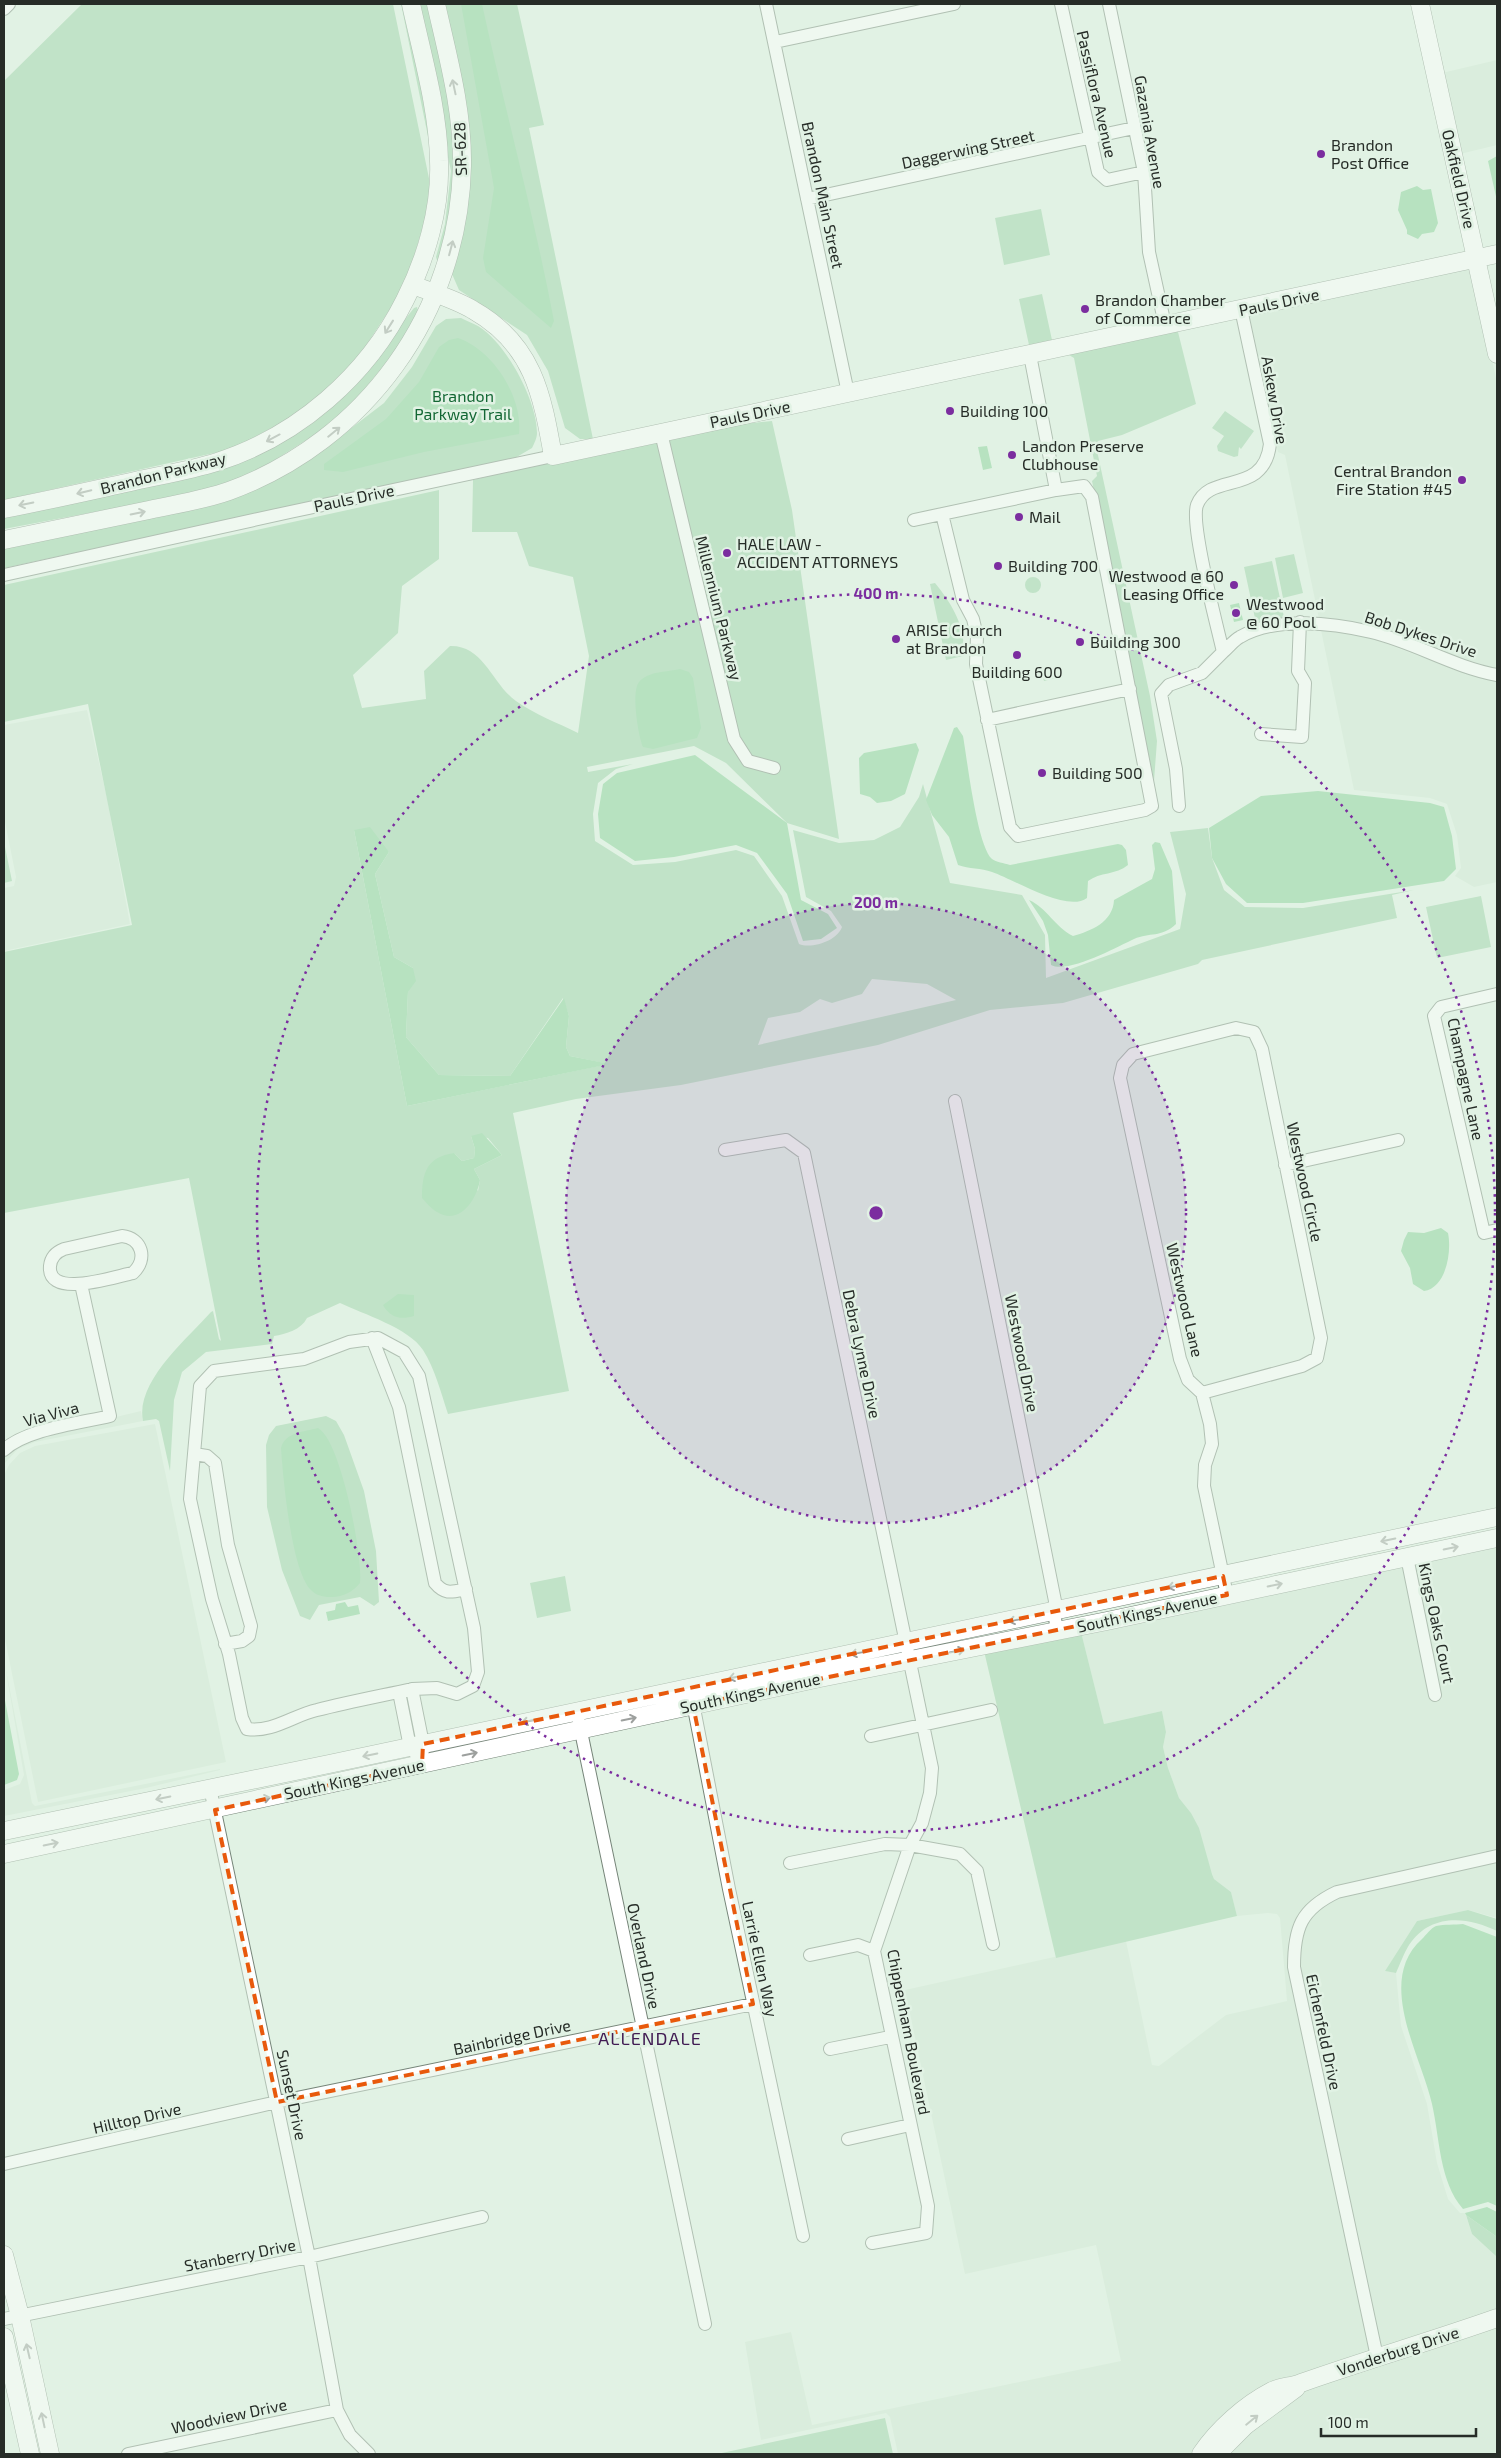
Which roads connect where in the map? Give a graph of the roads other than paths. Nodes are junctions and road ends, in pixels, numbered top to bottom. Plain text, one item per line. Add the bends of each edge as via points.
1 (9, 4) edge
2 (411, 4) edge
3 (436, 4) edge
4 (766, 4) edge
5 (954, 4) edge
6 (1061, 4) edge
7 (1109, 4) edge
8 (1420, 4) edge
9 (4, 9) edge
10 (775, 42) junction
11 (1134, 128) junction
12 (1090, 139) junction
13 (1144, 172) junction
14 (807, 199) junction
15 (1497, 254) edge
16 (1477, 258) junction
17 (413, 285) junction
18 (436, 294) junction
19 (1241, 309) junction
20 (1165, 325) junction
21 (1497, 354) edge
22 (1030, 355) junction
23 (848, 393) junction
24 (661, 433) junction
25 (553, 456) junction
26 (1056, 490) junction
27 (4, 509) edge
28 (942, 514) junction
29 (914, 520) dead end
30 (4, 540) edge
31 (4, 575) edge
32 (1300, 622) junction
33 (1223, 652) junction
34 (1497, 675) edge
35 (1130, 689) junction
36 (987, 720) junction
37 (1261, 734) dead end
38 (774, 768) dead end
39 (1179, 806) dead end
40 (1497, 994) edge
41 (1123, 1065) joint
42 (955, 1101) dead end
43 (1398, 1140) dead end
44 (726, 1150) dead end
45 (1285, 1165) junction
46 (1497, 1230) edge
47 (81, 1284) junction
48 (372, 1338) junction
49 (1202, 1393) junction
50 (4, 1450) edge
51 (194, 1454) junction
52 (1497, 1517) edge
53 (1497, 1538) edge
54 (1407, 1557) junction
55 (1223, 1576) junction
56 (466, 1589) junction
57 (1227, 1595) junction
58 (1054, 1612) junction
59 (1057, 1631) junction
60 (906, 1643) junction
61 (226, 1644) junction
62 (909, 1661) junction
63 (689, 1687) junction
64 (405, 1691) junction
65 (1436, 1695) dead end
66 (693, 1705) junction
67 (991, 1710) dead end
68 (576, 1711) junction
69 (922, 1726) junction
70 (580, 1729) junction
71 (871, 1736) dead end
72 (416, 1745) junction
73 (422, 1764) junction
74 (210, 1788) junction
75 (215, 1810) junction
76 (4, 1821) edge
77 (49, 1821) junction
78 (4, 1830) edge
79 (910, 1845) junction
80 (4, 1854) edge
81 (1497, 1856) edge
82 (790, 1863) dead end
83 (993, 1944) dead end
84 (874, 1951) junction
85 (810, 1955) dead end
86 (753, 2004) junction
87 (642, 2026) junction
88 (890, 2037) junction
89 (830, 2049) dead end
90 (277, 2102) junction
91 (910, 2125) junction
92 (848, 2139) dead end
93 (4, 2164) edge
94 (482, 2217) dead end
95 (803, 2236) dead end
96 (872, 2243) dead end
97 (4, 2255) edge
98 (309, 2258) junction
99 (12, 2318) edge
100 (1497, 2318) edge
101 (705, 2324) dead end
102 (4, 2337) edge
103 (1377, 2357) junction
104 (1300, 2384) junction
105 (337, 2410) junction
106 (30, 2454) edge
107 (50, 2454) edge
108 (128, 2454) edge
109 (369, 2454) edge
110 (1201, 2454) edge
111 (1217, 2454) edge

1 - 9 street
2 - 17 main road, Brandon Parkway via 438,133 440,164 430,232
18 -> 3 main road, SR-628 via 454,239 462,165 457,98
4 - 10 street, Brandon Main Street
5 - 10 street
6 - 12 street, Passiflora Avenue
7 - 11 street, Gazania Avenue
8 - 16 main road, Oakfield Drive
10 - 14 street, Brandon Main Street
11 - 12 street, Daggerwing Street
11 - 13 street, Gazania Avenue
12 - 13 street, Passiflora Avenue via 1098,172 1107,180
12 - 14 street, Daggerwing Street
13 - 20 street, Gazania Avenue via 1149,252
14 - 23 street, Brandon Main Street
15 - 16 main road, Pauls Drive
16 - 19 main road, Pauls Drive
16 - 21 main road, Oakfield Drive
17 - 18 main road
17 -> 27 main road, Brandon Parkway via 387,331 350,378 327,401 283,432 218,462
18 - 25 main road via 473,310 496,326 521,352 538,383
30 -> 18 main road, Brandon Parkway via 205,498 251,482 292,462 332,433 367,401 408,349
19 - 20 main road, Pauls Drive
19 - 33 street, Askew Drive via 1270,444 1268,457 1258,471 1244,480 1216,486 1197,505 1197,534
20 - 22 main road, Pauls Drive
22 - 23 main road, Pauls Drive
22 - 26 street
23 - 24 main road, Pauls Drive
24 - 25 main road, Pauls Drive
24 - 38 street, Millennium Parkway via 734,739 748,761
25 - 31 street, Pauls Drive
26 - 28 street
26 - 35 street via 1084,486 1092,497
28 - 29 street
28 - 36 street via 963,600 973,619 976,664
32 - 33 street, Bob Dykes Drive via 1265,627 1240,637
32 - 34 street, Bob Dykes Drive via 1371,632
32 - 37 street via 1298,671 1305,683 1302,736
33 - 39 street via 1202,673 1169,684 1161,694 1176,769
35 - 36 street
35 - 36 street via 1151,792 1152,806 1145,810 1018,836 1010,827
40 - 46 street, Champagne Lane via 1441,1007 1434,1016 1484,1233
41 - 45 street, Westwood Circle via 1133,1054 1226,1030 1236,1028 1254,1032 1262,1049
41 - 49 street, Westwood Lane via 1120,1078 1180,1358 1188,1380
42 - 58 street, Westwood Drive via 1053,1591
43 - 45 street
44 - 60 street, Debra Lynne Drive via 786,1140 804,1154
45 - 49 street, Westwood Circle via 1321,1338 1317,1358 1302,1366
47 - 47 street via 133,1273 142,1260 138,1243 131,1237 122,1236 57,1252 50,1268 52,1276 57,1282
47 - 50 street, Via Viva via 110,1416 33,1434
48 - 51 street via 349,1342 304,1359 214,1371 200,1386
48 - 56 street via 404,1352 419,1376
48 - 56 street via 399,1407 436,1583 448,1593
49 - 55 street, Westwood Lane via 1212,1444 1205,1465 1204,1486
51 - 61 street via 190,1499 212,1599
51 - 61 street via 207,1456 215,1463 228,1544 251,1626 249,1636
52 -> 55 main road, South Kings Avenue
54 -> 53 main road, South Kings Avenue
57 -> 54 main road, South Kings Avenue
54 - 65 street, Kings Oaks Court
55 - 57 street, Westwood Lane
55 -> 58 main road, South Kings Avenue
56 - 64 street via 478,1672 473,1686 457,1694 438,1688
57 - 59 main road, South Kings Avenue
58 - 59 street, Westwood Drive
58 -> 60 main road, South Kings Avenue
62 -> 59 main road, South Kings Avenue
60 - 62 street, Chippenham Boulevard
60 -> 63 main road, South Kings Avenue
61 - 64 street via 247,1729 256,1730 287,1722 314,1710
62 - 66 main road, South Kings Avenue
62 - 69 street, Chippenham Boulevard
63 - 66 street, Larrie Ellen Way
63 - 68 main road, South Kings Avenue
64 - 72 street
70 -> 66 main road, South Kings Avenue
66 - 86 street, Larrie Ellen Way
67 - 69 street
68 - 70 street, Overland Drive
68 -> 72 main road, South Kings Avenue
69 - 71 street
69 - 79 street, Chippenham Boulevard via 932,1768 930,1793 922,1823
73 -> 70 main road, South Kings Avenue
70 - 87 street, Overland Drive
72 - 73 street
72 -> 74 main road, South Kings Avenue
75 -> 73 main road, South Kings Avenue
74 - 75 street, Sunset Drive
74 -> 77 main road, South Kings Avenue
80 -> 75 main road, South Kings Avenue
75 - 90 street, Sunset Drive
76 - 77 main road via 32,1816
77 - 78 main road, South Kings Avenue
79 - 82 street via 885,1844
79 - 83 street via 960,1854 977,1871
79 - 84 street, Chippenham Boulevard
81 - 103 street, Eichenfeld Drive via 1337,1892 1318,1901 1302,1918 1294,1941 1294,1967
84 - 85 street via 858,1945
84 - 88 street, Chippenham Boulevard
86 - 87 street, Bainbridge Drive
86 - 95 street, Larrie Ellen Way
87 - 90 street, Bainbridge Drive
87 - 101 street, Overland Drive
88 - 89 street
88 - 91 street, Chippenham Boulevard
90 - 93 street, Hilltop Drive
90 - 98 street, Sunset Drive
91 - 92 street
91 - 96 street, Chippenham Boulevard via 928,2206 926,2233
94 - 98 street, Stanberry Drive
97 - 99 main road
98 - 99 street, Stanberry Drive
98 - 105 street, Sunset Drive
107 -> 99 main road
100 - 103 main road, Vonderburg Drive
102 - 106 main road
103 - 104 main road, Vonderburg Drive
104 - 110 main road, Vonderburg Drive via 1282,2387 1251,2404
111 -> 104 main road, Vonderburg Drive via 1240,2430
105 - 108 street, Woodview Drive
105 - 109 street, Sunset Drive via 350,2435

